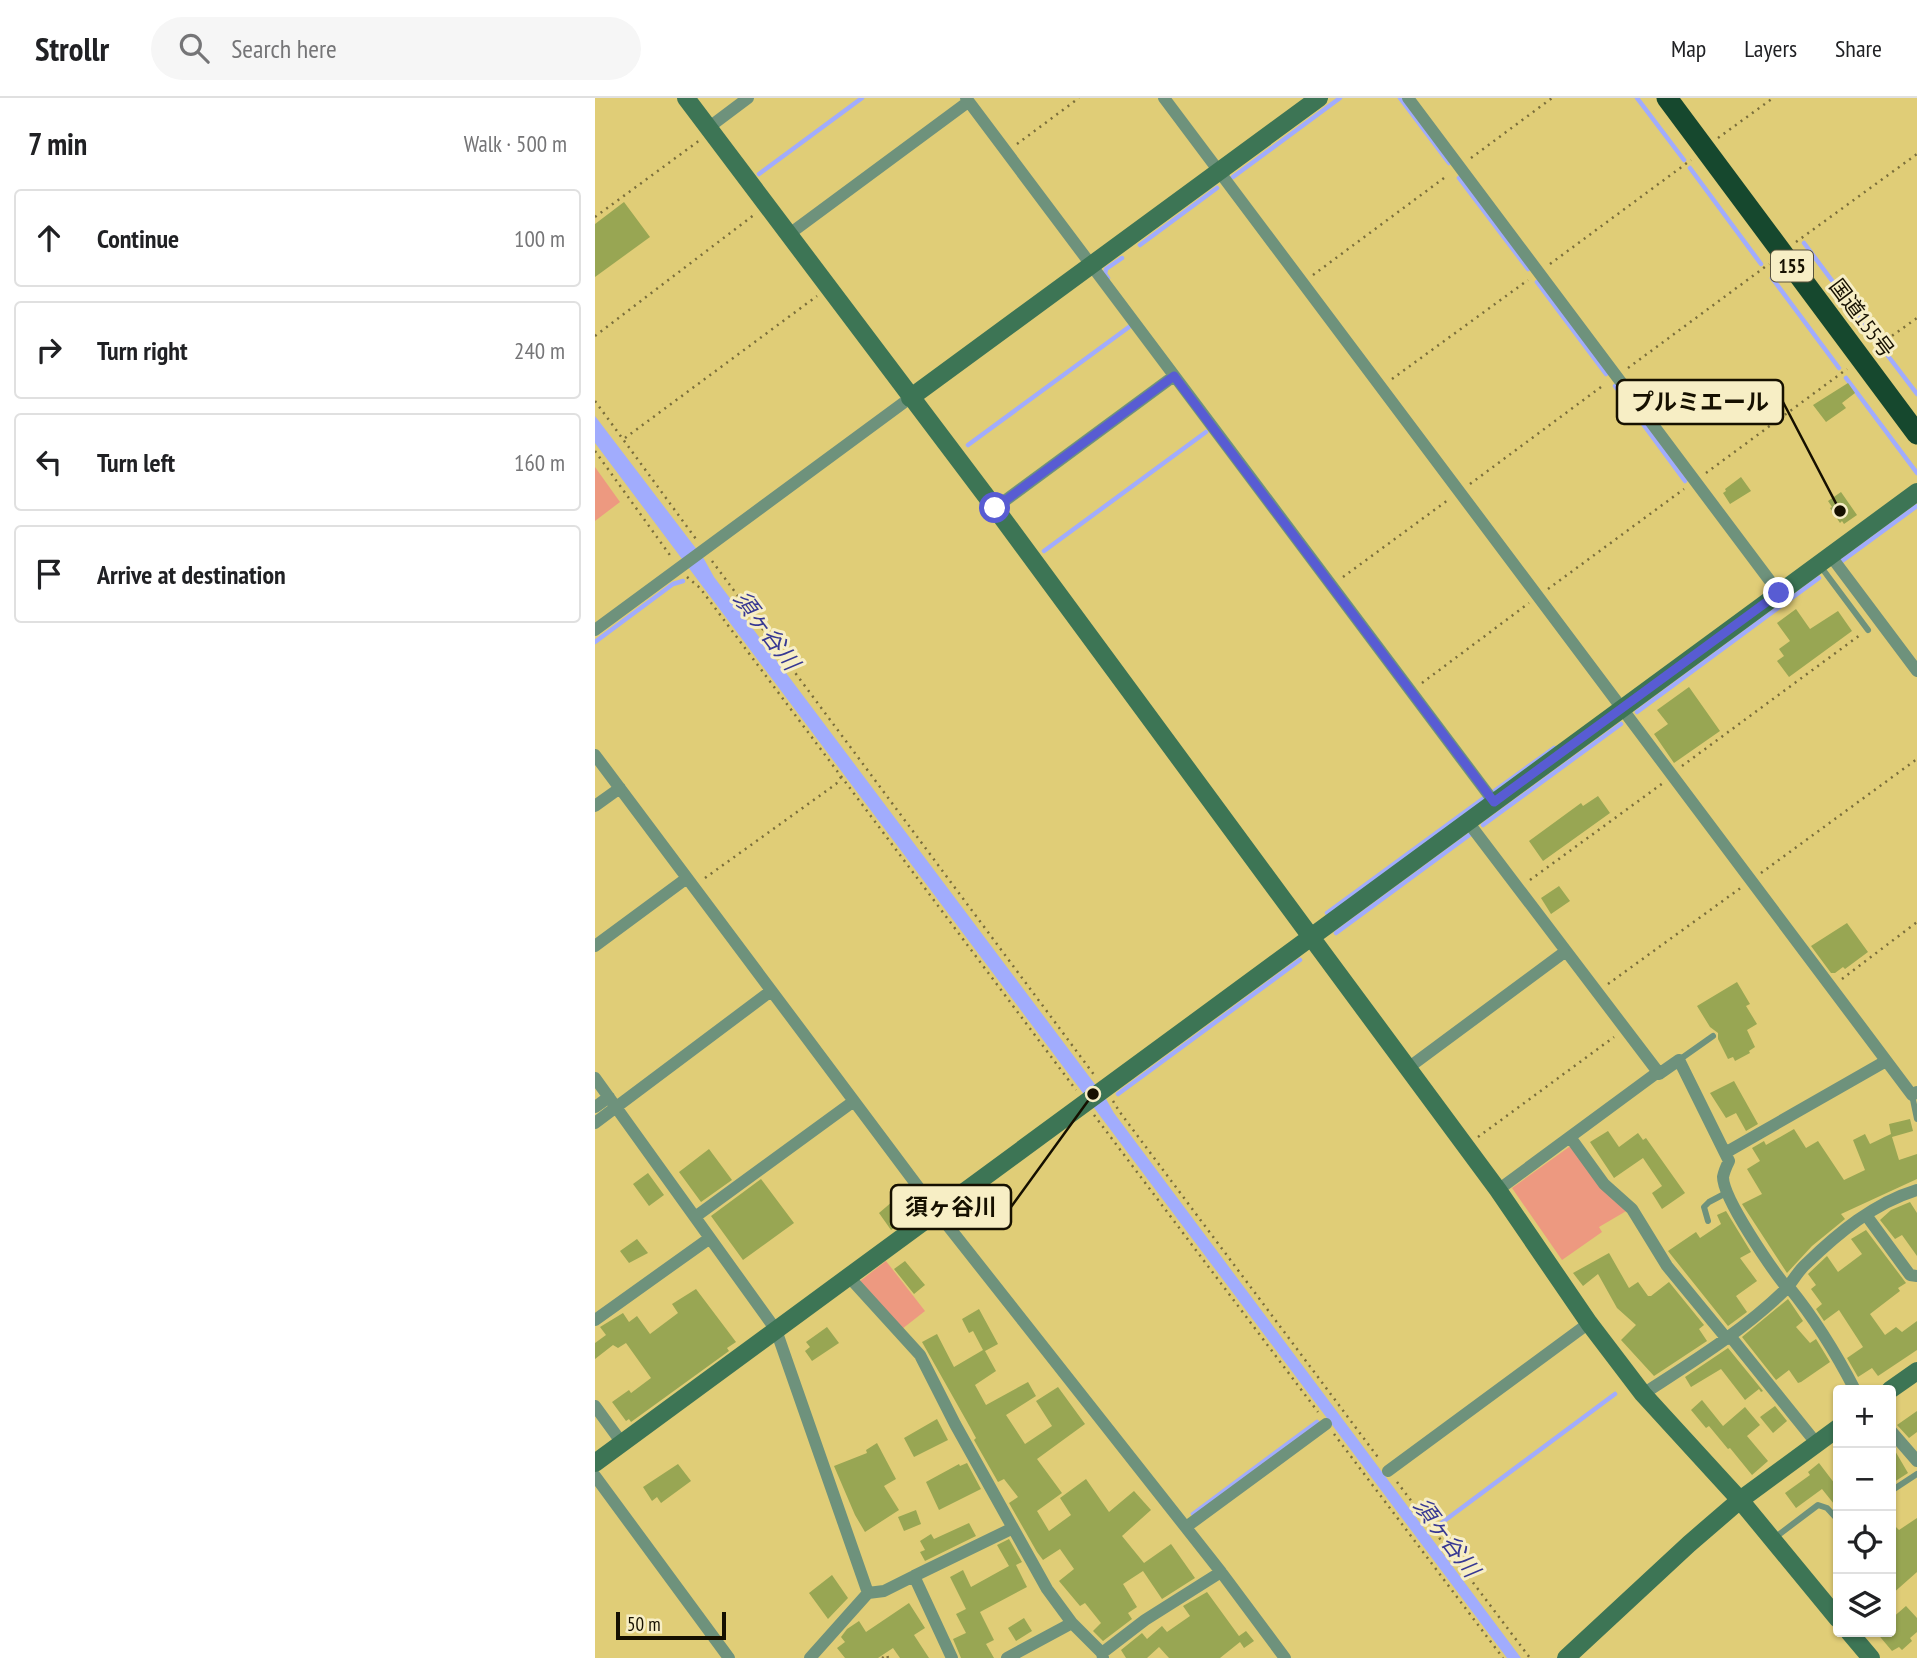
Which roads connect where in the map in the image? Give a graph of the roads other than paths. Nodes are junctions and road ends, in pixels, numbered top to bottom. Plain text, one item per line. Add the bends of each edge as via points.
1 (686, 98) edge
2 (748, 98) edge
3 (1164, 98) edge
4 (1319, 98) edge
5 (1408, 98) edge
6 (1667, 98) edge
7 (967, 100) edge
8 (709, 130) junction
9 (1219, 172) junction
10 (788, 235) junction
11 (1091, 266) junction
12 (1174, 376) junction
13 (910, 398) junction
14 (1917, 434) edge
15 (1917, 492) edge
16 (995, 508) junction
17 (1824, 560) junction
18 (1779, 593) junction
19 (595, 630) edge
20 (1868, 630) road end
21 (1917, 671) edge
22 (1622, 709) junction
23 (595, 755) edge
24 (620, 788) junction
25 (1494, 802) junction
26 (595, 806) edge
27 (1468, 822) junction
28 (690, 883) junction
29 (1311, 937) junction
30 (595, 946) edge
31 (1566, 951) junction
32 (771, 991) junction
33 (1713, 1036) dead end
34 (1679, 1060) junction
35 (1886, 1061) junction
36 (1408, 1068) junction
37 (1658, 1072) junction
38 (595, 1078) edge
39 (1915, 1093) edge
40 (854, 1101) junction
41 (613, 1102) junction
42 (595, 1107) edge
43 (1917, 1119) edge
44 (595, 1123) edge
45 (1570, 1137) junction
46 (1725, 1153) junction
47 (1498, 1190) junction
48 (1917, 1190) edge
49 (1728, 1192) junction
50 (937, 1212) junction
51 (1866, 1214) junction
52 (695, 1217) junction
53 (1708, 1221) dead end
54 (710, 1238) junction
55 (1917, 1276) edge
56 (849, 1277) junction
57 (1787, 1287) junction
58 (595, 1321) edge
59 (1589, 1323) junction
60 (776, 1330) junction
61 (1729, 1337) junction
62 (1917, 1371) edge
63 (1852, 1385) edge
64 (1896, 1386) edge
65 (1643, 1394) junction
66 (595, 1406) edge
67 (1326, 1424) road end
68 (1833, 1432) edge
69 (1896, 1438) edge
70 (622, 1443) junction
71 (1817, 1444) junction
72 (1917, 1461) edge
73 (595, 1463) edge
74 (1388, 1471) road end
75 (1917, 1474) edge
76 (595, 1476) edge
77 (1896, 1488) edge
78 (1740, 1500) junction
79 (1833, 1515) edge
80 (1186, 1527) junction
81 (1013, 1528) junction
82 (1773, 1539) junction
83 (1221, 1572) junction
84 (914, 1576) junction
85 (868, 1593) junction
86 (1833, 1613) edge
87 (1072, 1623) junction
88 (1853, 1637) edge
89 (1103, 1656) edge
90 (729, 1658) edge
91 (810, 1658) edge
92 (952, 1658) edge
93 (1007, 1658) edge
94 (1285, 1658) edge
95 (1566, 1658) edge
96 (1871, 1658) edge

1 - 8 street
2 - 8 street
3 - 9 street
4 - 9 street
5 - 18 street
6 - 14 highway, 国道155号 / 155
7 - 10 street
7 - 11 street
8 - 10 street
9 - 11 street
9 - 22 street
10 - 13 street
11 - 12 street
11 - 13 street
12 - 16 street
12 - 25 street
13 - 16 street
13 - 19 street
15 - 17 street
16 - 29 street
17 - 18 street
17 - 20 lane
17 - 21 street
18 - 22 street
22 - 25 street
22 - 35 street
23 - 24 street
24 - 26 street
24 - 28 street
25 - 27 street
27 - 29 street
27 - 31 street
28 - 30 street
28 - 32 street
29 - 36 street
29 - 50 street
31 - 36 street
31 - 37 street
32 - 40 street
32 - 41 street
33 - 34 lane
34 - 37 street
34 - 46 street
35 - 39 street
35 - 46 street
36 - 47 street
37 - 45 street
38 - 41 street
39 - 43 lane
40 - 50 street
40 - 52 street
41 - 42 street
41 - 44 street
41 - 52 street
45 - 47 street
45 - 61 street via 1604,1184 1632,1209 1667,1266
46 - 49 street via 1729,1161 1723,1176
47 - 59 street
48 - 51 street
49 - 53 lane via 1704,1208
49 - 57 street via 1757,1248
50 - 56 street
50 - 80 street
51 - 55 street via 1910,1275
51 - 57 street via 1804,1265
52 - 54 street
54 - 58 street
54 - 60 street
56 - 60 street
56 - 81 street via 920,1355
57 - 61 street
57 - 63 street via 1809,1312
59 - 65 street
59 - 74 street
60 - 70 street
60 - 85 street
61 - 65 street
61 - 71 street
62 - 64 street
65 - 78 street
66 - 70 street
67 - 80 street
68 - 71 street
69 - 72 street
70 - 73 street
71 - 78 street
75 - 77 lane
76 - 90 street
78 - 82 street
78 - 95 street
79 - 82 lane via 1818,1505
80 - 83 street
81 - 84 street
81 - 87 street
82 - 86 street
83 - 89 street via 1145,1620
83 - 94 street
84 - 85 street via 884,1591
84 - 92 street
85 - 91 street
87 - 89 street
87 - 93 street
88 - 96 street

